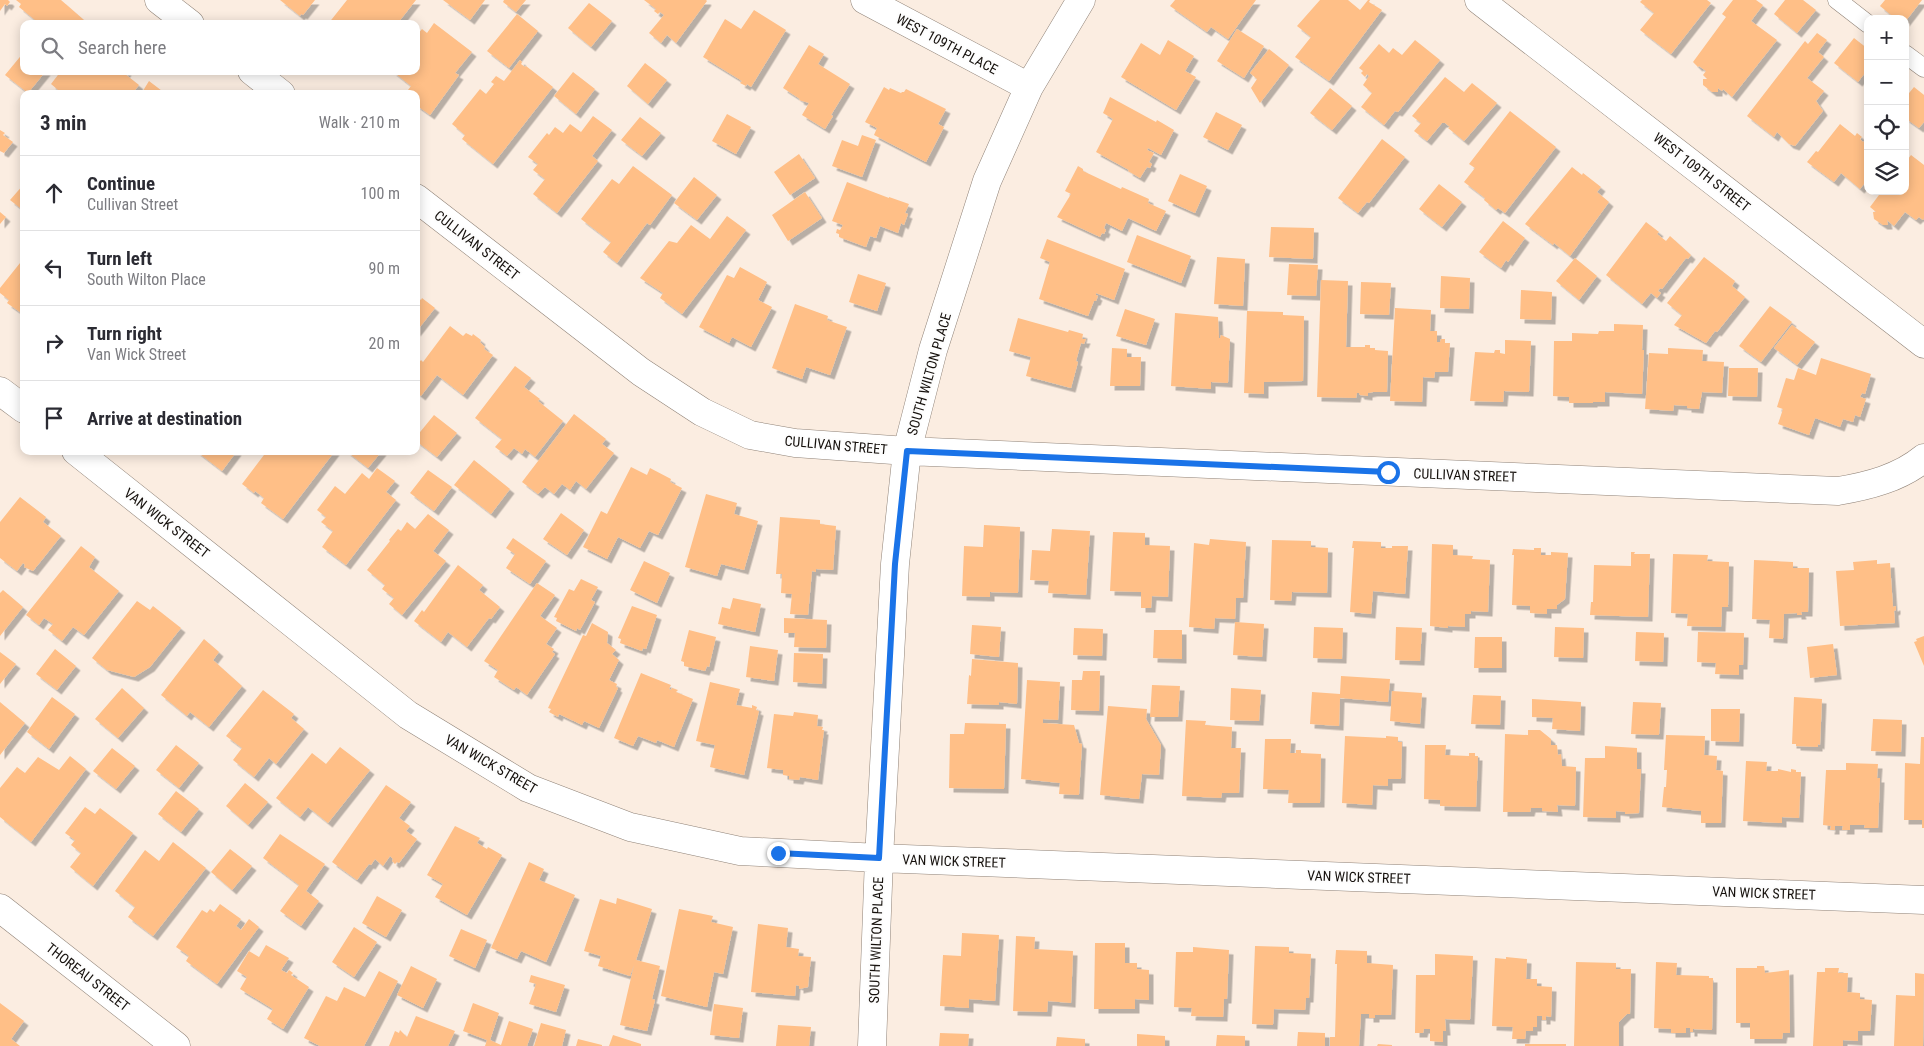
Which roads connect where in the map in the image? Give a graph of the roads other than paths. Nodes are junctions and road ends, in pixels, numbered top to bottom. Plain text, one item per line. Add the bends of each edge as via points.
1 (159, 0) edge
2 (865, 0) edge
3 (1081, 0) edge
4 (1479, 0) edge
5 (1837, 0) edge
6 (185, 20) edge
7 (1864, 21) edge
8 (1909, 57) edge
9 (1924, 68) edge
10 (257, 75) edge
11 (1029, 88) junction
12 (276, 90) edge
13 (420, 201) edge
14 (1924, 344) edge
15 (0, 391) edge
16 (20, 407) edge
17 (907, 451) junction
18 (81, 455) edge
19 (1924, 458) edge
20 (879, 858) junction
21 (1924, 900) edge
22 (0, 908) edge
23 (176, 1046) edge
24 (872, 1046) edge

1 - 6 street
2 - 11 street, WEST 109TH PLACE
3 - 11 street, SOUTH WILTON PLACE
4 - 14 street, WEST 109TH STREET
5 - 7 lane
8 - 9 lane
10 - 12 street
11 - 17 street, SOUTH WILTON PLACE via 987,181 933,350
13 - 17 street, CULLIVAN STREET via 641,372 702,412 750,435 795,443
15 - 16 street
17 - 19 street, CULLIVAN STREET via 1838,491 1868,486
17 - 20 street, SOUTH WILTON PLACE via 895,564
18 - 20 street, VAN WICK STREET via 408,715 528,788 630,827 740,851
20 - 21 street, VAN WICK STREET
20 - 24 street, SOUTH WILTON PLACE
22 - 23 street, THOREAU STREET

